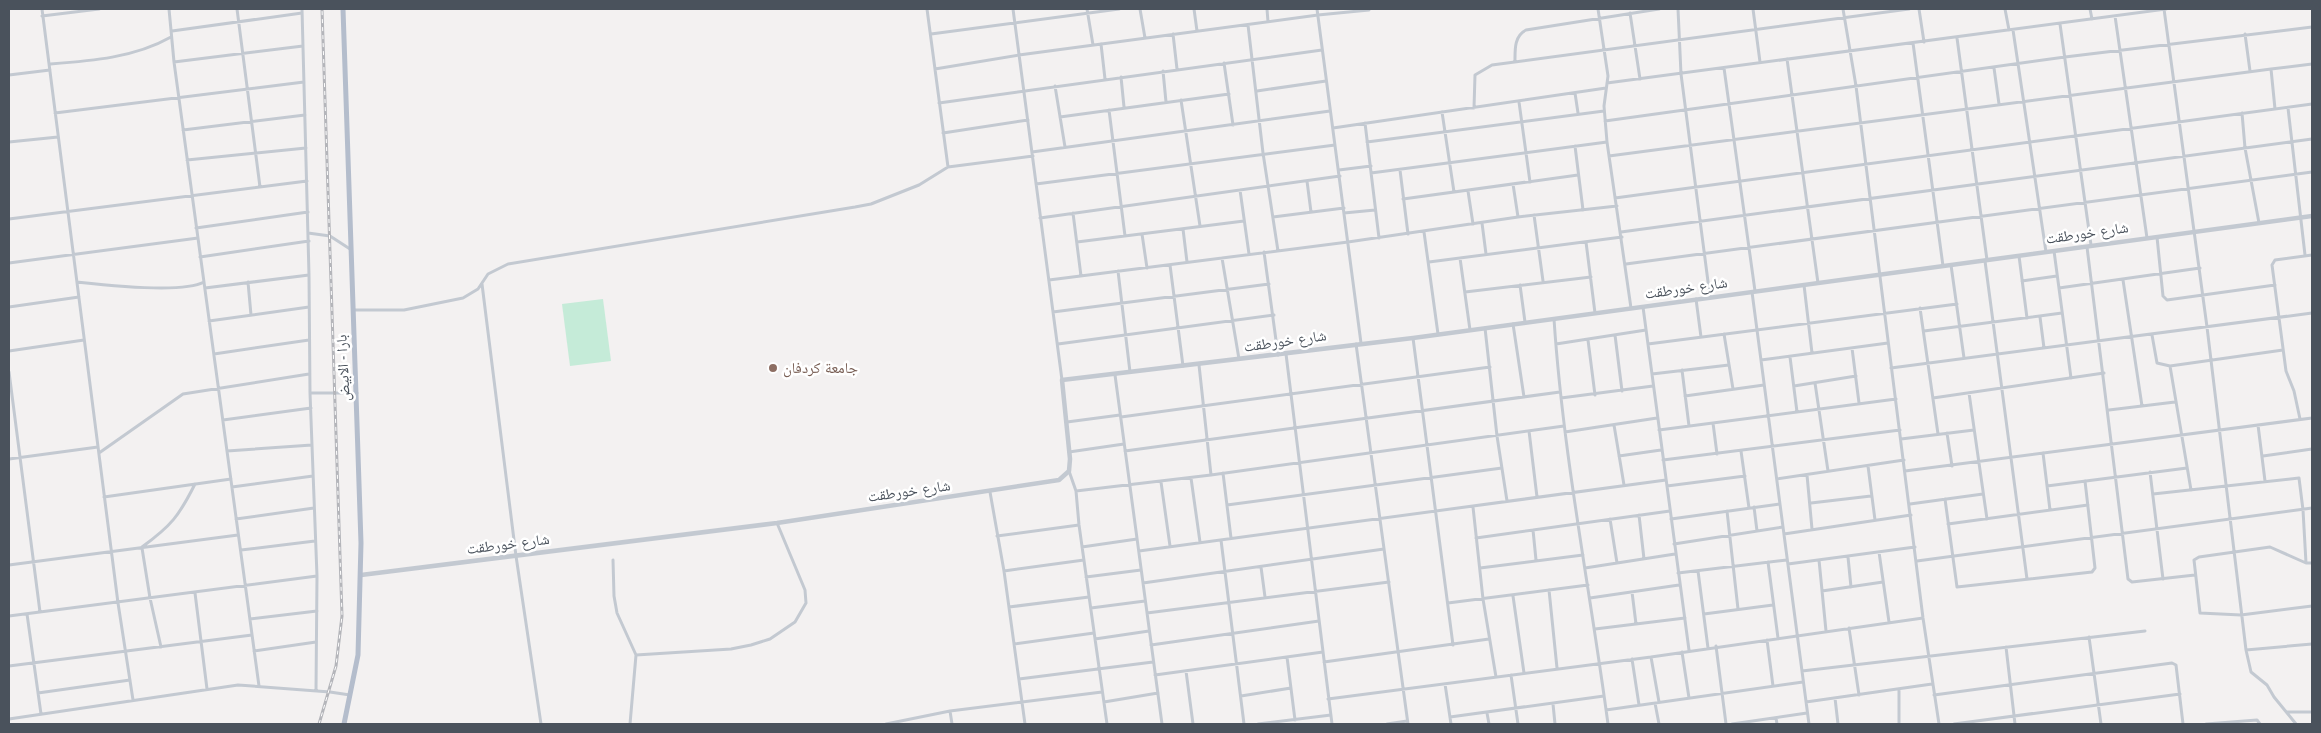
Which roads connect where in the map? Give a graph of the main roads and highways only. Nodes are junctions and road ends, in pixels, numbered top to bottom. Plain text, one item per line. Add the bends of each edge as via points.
1 (343, 9) edge
2 (344, 724) edge

1 - 2 main road, بارا - الابيض via 361,575 358,655

